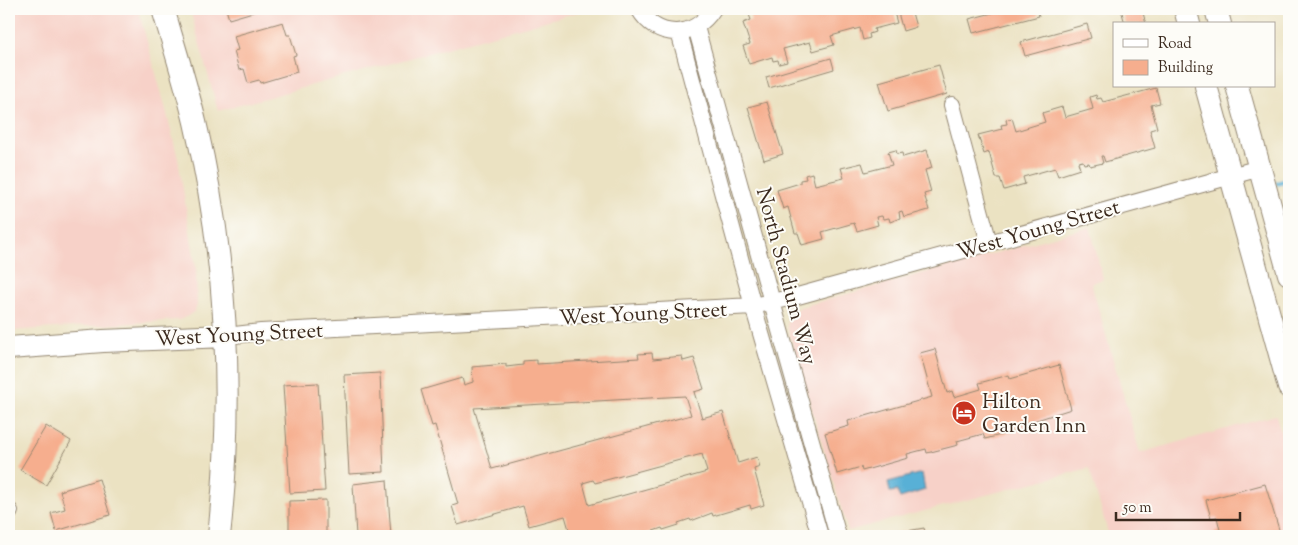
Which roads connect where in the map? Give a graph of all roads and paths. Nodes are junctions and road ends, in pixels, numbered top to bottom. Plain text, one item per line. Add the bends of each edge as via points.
1 (163, 9) edge
2 (639, 9) edge
3 (712, 9) edge
4 (1185, 9) edge
5 (1216, 9) edge
6 (1188, 22) edge
7 (1219, 22) edge
8 (696, 26) junction
9 (679, 32) junction
10 (1207, 88) edge
11 (1238, 88) edge
12 (952, 105) dead end
13 (1260, 168) junction
14 (1231, 176) junction
15 (989, 243) junction
16 (1289, 274) edge
17 (772, 302) junction
18 (753, 306) junction
19 (226, 336) junction
20 (9, 348) edge
21 (1289, 387) edge
22 (219, 536) edge
23 (820, 536) edge
24 (838, 536) edge

1 - 19 street via 195,121 207,183
2 - 9 street via 654,26
3 - 8 street via 707,18
4 - 6 street
5 - 7 street
8 - 9 street
8 - 17 street, North Stadium Way
9 - 18 street, North Stadium Way
10 - 14 street
11 - 13 street
12 - 15 street
13 - 14 street, West Young Street
13 - 16 street
14 - 15 street, West Young Street
14 - 21 street
15 - 17 street, West Young Street
17 - 18 street, West Young Street
17 - 24 street, North Stadium Way
18 - 19 street, West Young Street
18 - 23 street, North Stadium Way
19 - 20 street, West Young Street via 103,340
19 - 22 street via 225,485

